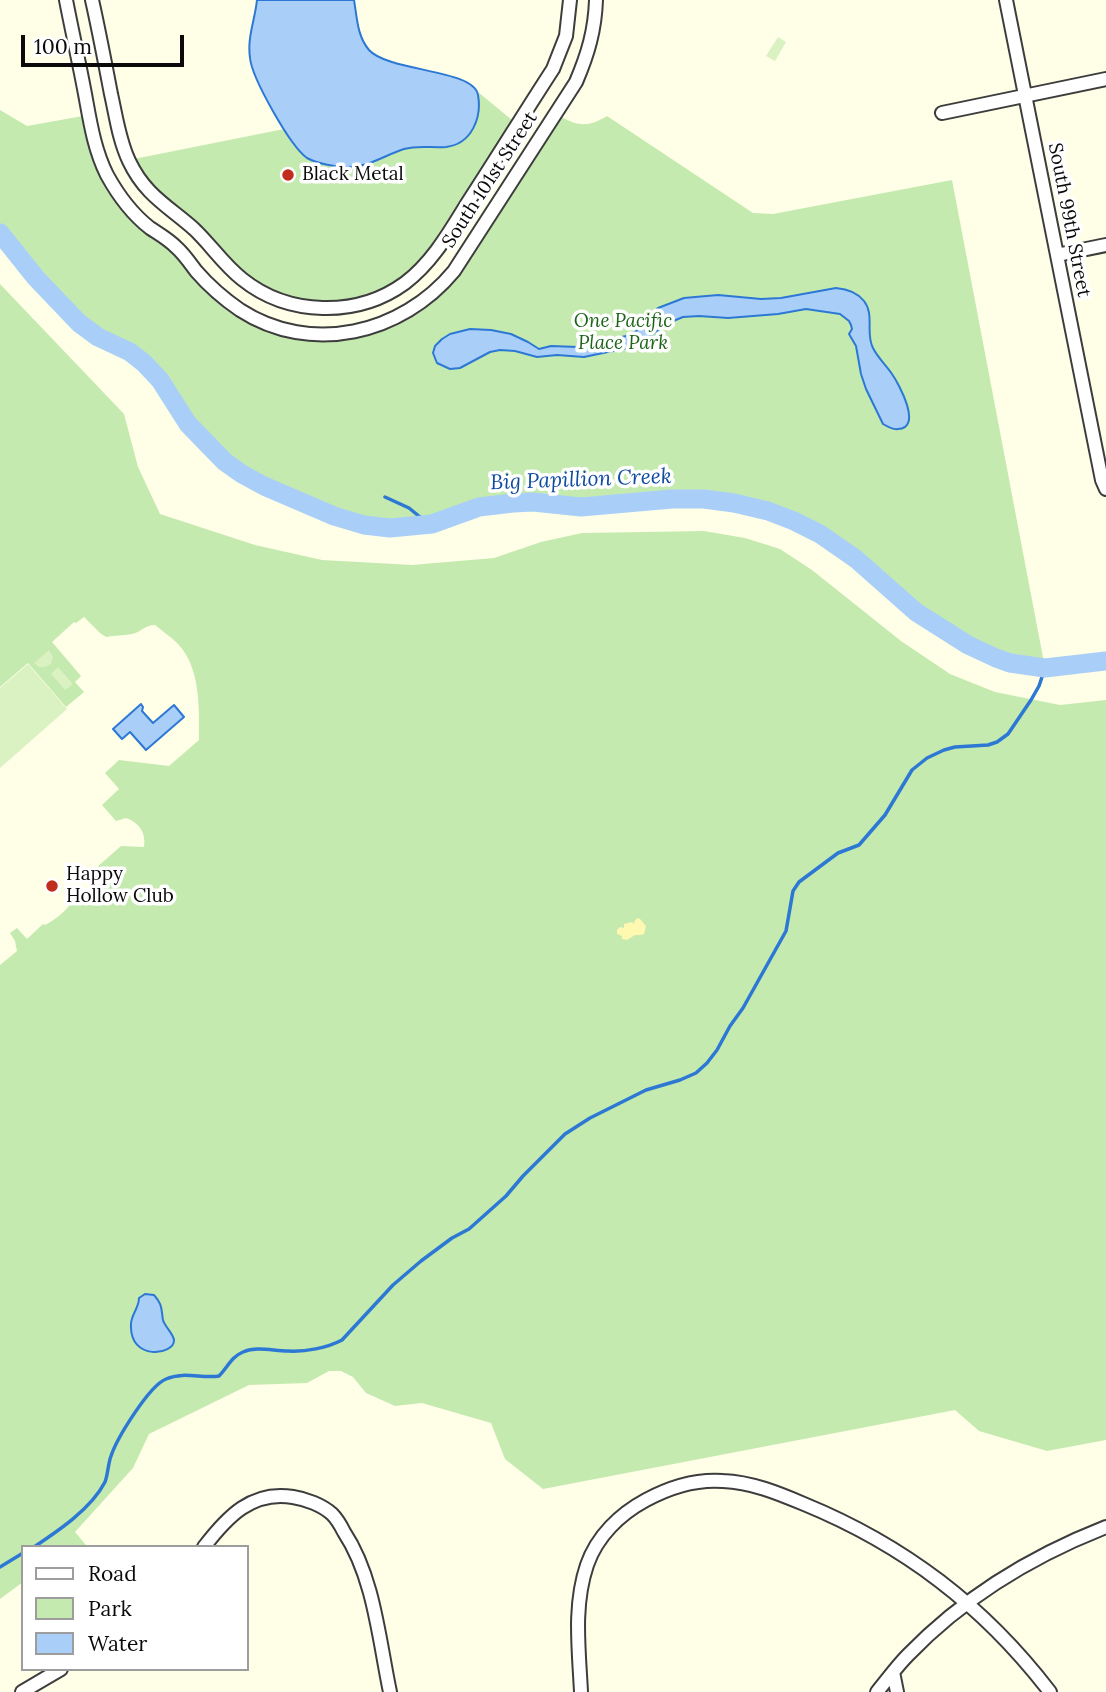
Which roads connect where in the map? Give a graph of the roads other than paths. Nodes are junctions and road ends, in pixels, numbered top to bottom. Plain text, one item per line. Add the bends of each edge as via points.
1 (66, 0) edge
2 (93, 0) edge
3 (570, 0) edge
4 (596, 0) edge
5 (1006, 0) edge
6 (1106, 79) edge
7 (1025, 95) junction
8 (942, 113) dead end
9 (1106, 245) edge
10 (1057, 255) junction
11 (1106, 489) edge
12 (1106, 1527) edge
13 (206, 1545) edge
14 (967, 1604) junction
15 (58, 1671) edge
16 (893, 1672) junction
17 (22, 1692) edge
18 (390, 1692) edge
19 (581, 1692) edge
20 (877, 1692) edge
21 (897, 1692) edge
22 (1050, 1692) edge

1 - 4 street, South 101st Street via 97,152 129,208 176,246 205,281 242,311 273,325 322,334 355,331 391,320 416,307 454,271 576,82 591,43
2 - 3 street, South 101st Street via 121,139 137,177 255,289 299,306 323,308 380,297 416,274 433,255 553,69 566,36
5 - 7 street, South 99th Street
6 - 7 street
7 - 8 street
7 - 10 street, South 99th Street
9 - 10 street
10 - 11 street, South 99th Street
12 - 14 street via 1043,1554
13 - 18 street via 246,1504 265,1497 298,1497 331,1513 365,1577
14 - 16 street
14 - 19 street via 896,1550 836,1517 755,1486 705,1481 653,1496 623,1515 592,1554 583,1577 578,1620
14 - 22 street
15 - 17 street
16 - 20 street
16 - 21 street

